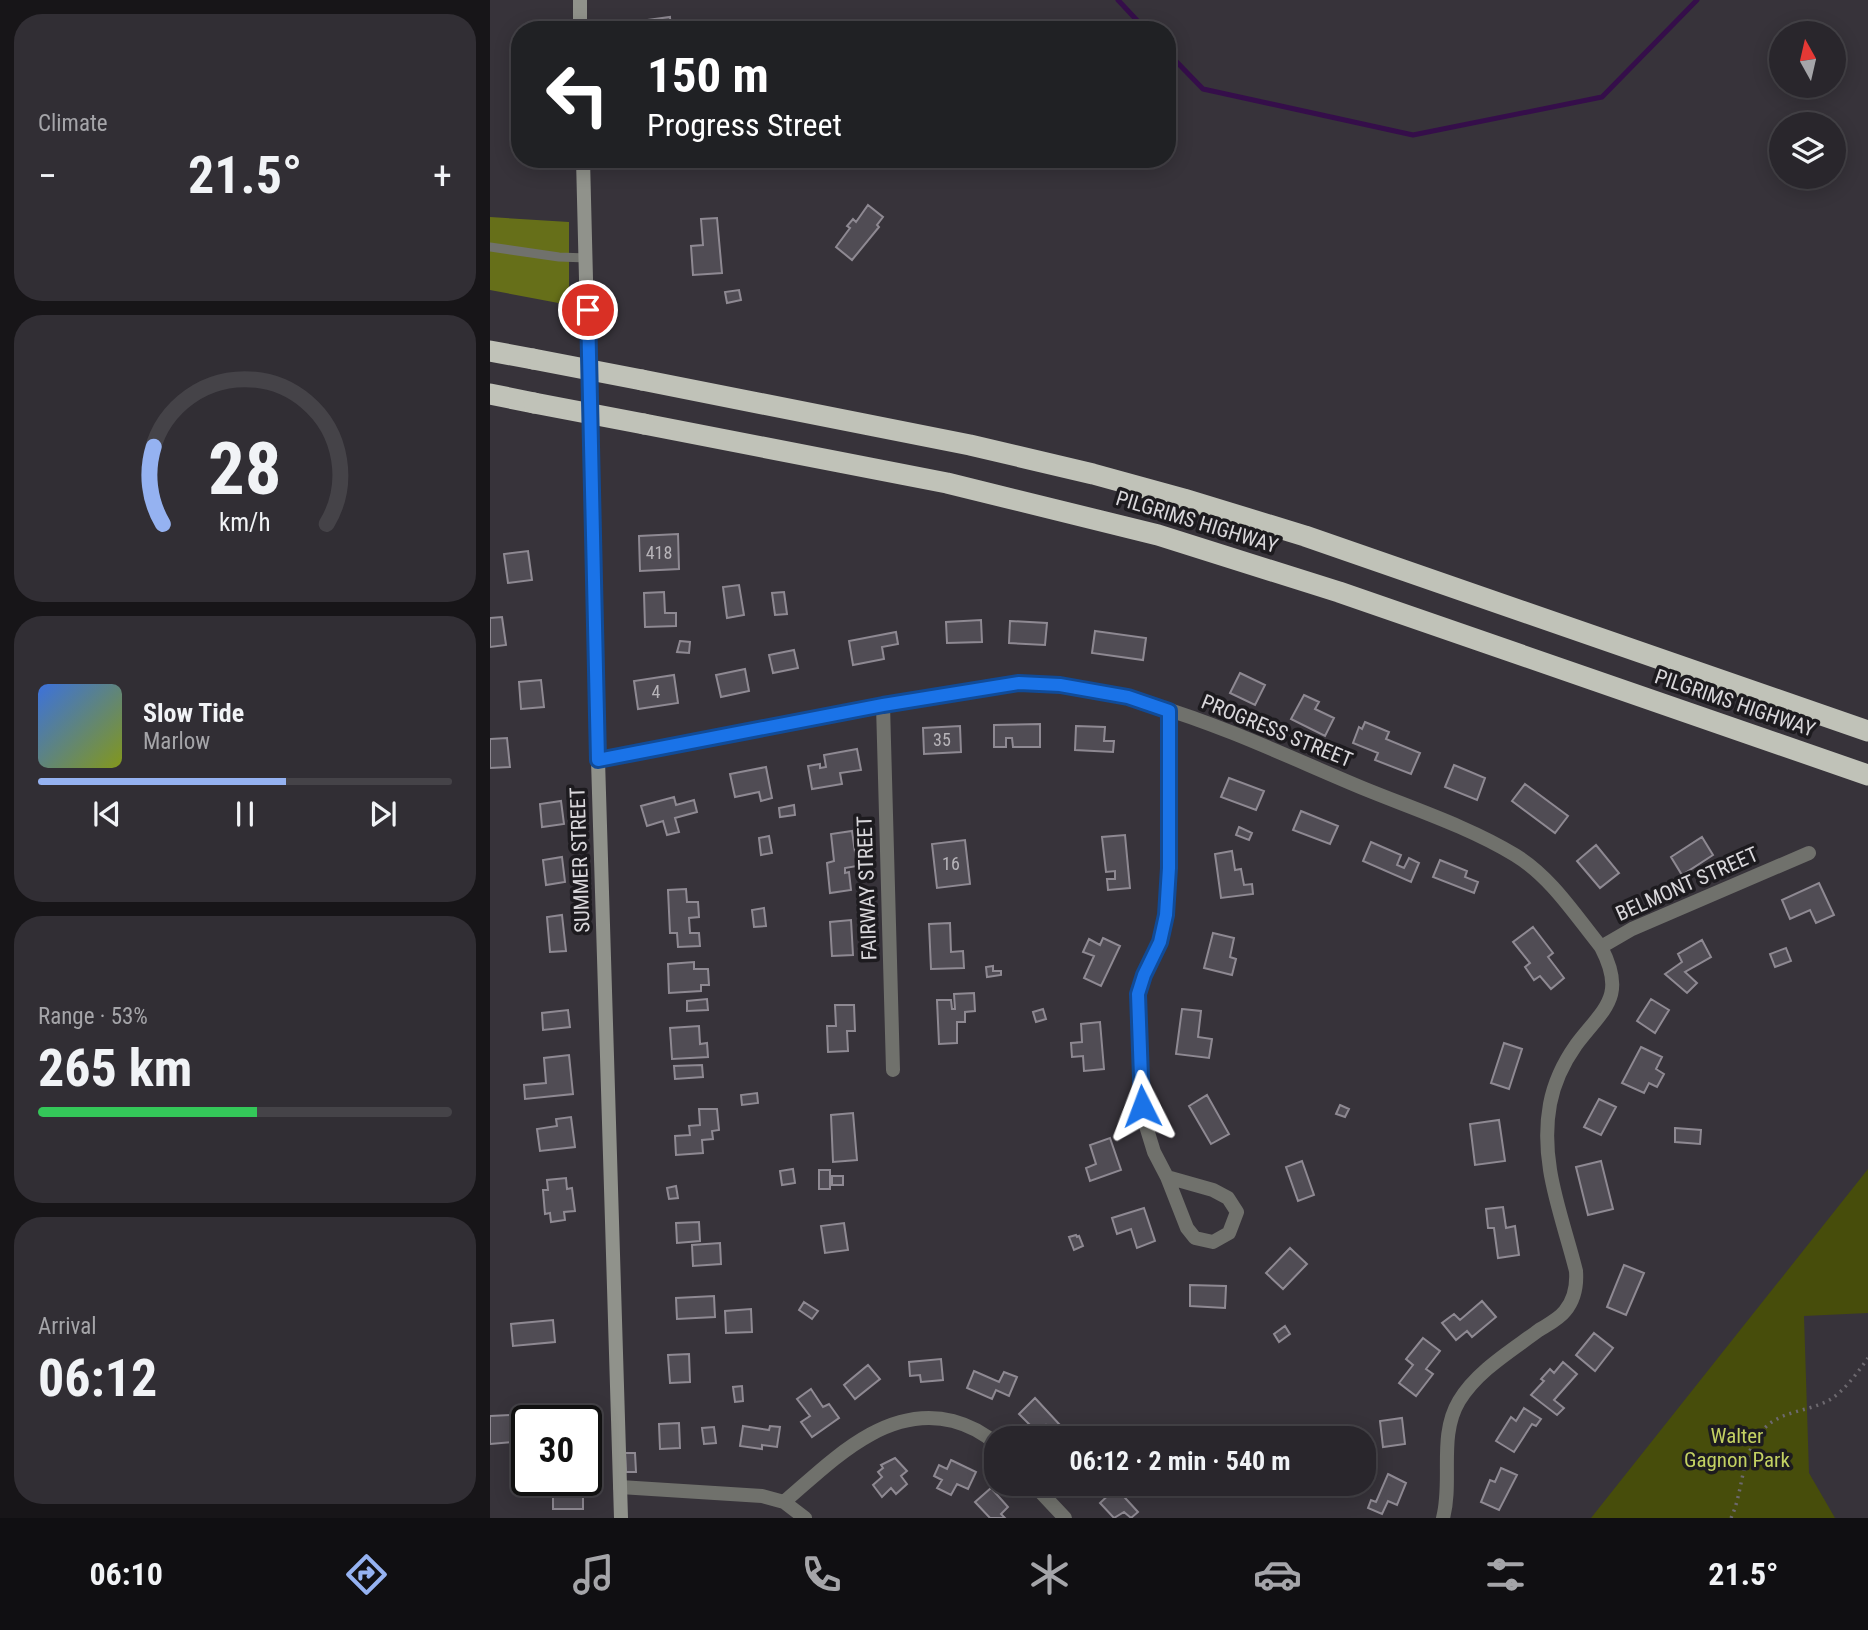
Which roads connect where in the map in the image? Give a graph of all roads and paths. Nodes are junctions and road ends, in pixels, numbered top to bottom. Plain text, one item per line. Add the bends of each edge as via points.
1 (580, 0) edge
2 (580, 21) edge
3 (583, 168) edge
4 (490, 247) edge
5 (587, 258) junction
6 (490, 351) edge
7 (490, 394) edge
8 (883, 705) junction
9 (1169, 711) junction
10 (1868, 731) edge
11 (598, 760) junction
12 (1868, 775) edge
13 (1809, 853) dead end
14 (1601, 947) junction
15 (893, 1070) dead end
16 (1167, 1177) junction
17 (1868, 1358) edge
18 (984, 1436) edge
19 (620, 1487) junction
20 (1044, 1496) edge
21 (785, 1502) junction
22 (621, 1518) edge
23 (805, 1518) edge
24 (1065, 1518) edge
25 (1443, 1518) edge
26 (1731, 1518) edge

1 - 2 street
3 - 5 street, SUMMER STREET
4 - 5 lane
5 - 11 street, SUMMER STREET
6 - 10 highway, PILGRIMS HIGHWAY, bridge via 1001,452 1184,499
7 - 12 highway, PILGRIMS HIGHWAY, bridge via 957,485 1158,535 1352,596
8 - 9 street, PROGRESS STREET via 1019,683 1128,697
8 - 11 street, PROGRESS STREET
8 - 15 street, FAIRWAY STREET
9 - 14 street, PROGRESS STREET via 1470,832 1515,855 1543,875
9 - 16 street via 1166,915 1138,994 1142,1106 1154,1152
11 - 19 street, SUMMER STREET
13 - 14 street, BELMONT STREET via 1632,929
14 - 25 street, BELMONT STREET via 1613,990 1607,1008 1559,1073 1547,1134 1549,1173 1576,1270 1574,1296 1564,1312 1493,1363 1459,1401 1450,1426
16 - 16 street via 1228,1198 1237,1212 1229,1233 1213,1242 1195,1238
17 - 26 path via 1830,1400 1786,1415 1762,1431 1750,1449
18 - 21 street via 965,1424 936,1417 898,1422 849,1447
19 - 21 street via 762,1496
19 - 22 street, SUMMER STREET
20 - 24 street
21 - 23 street

